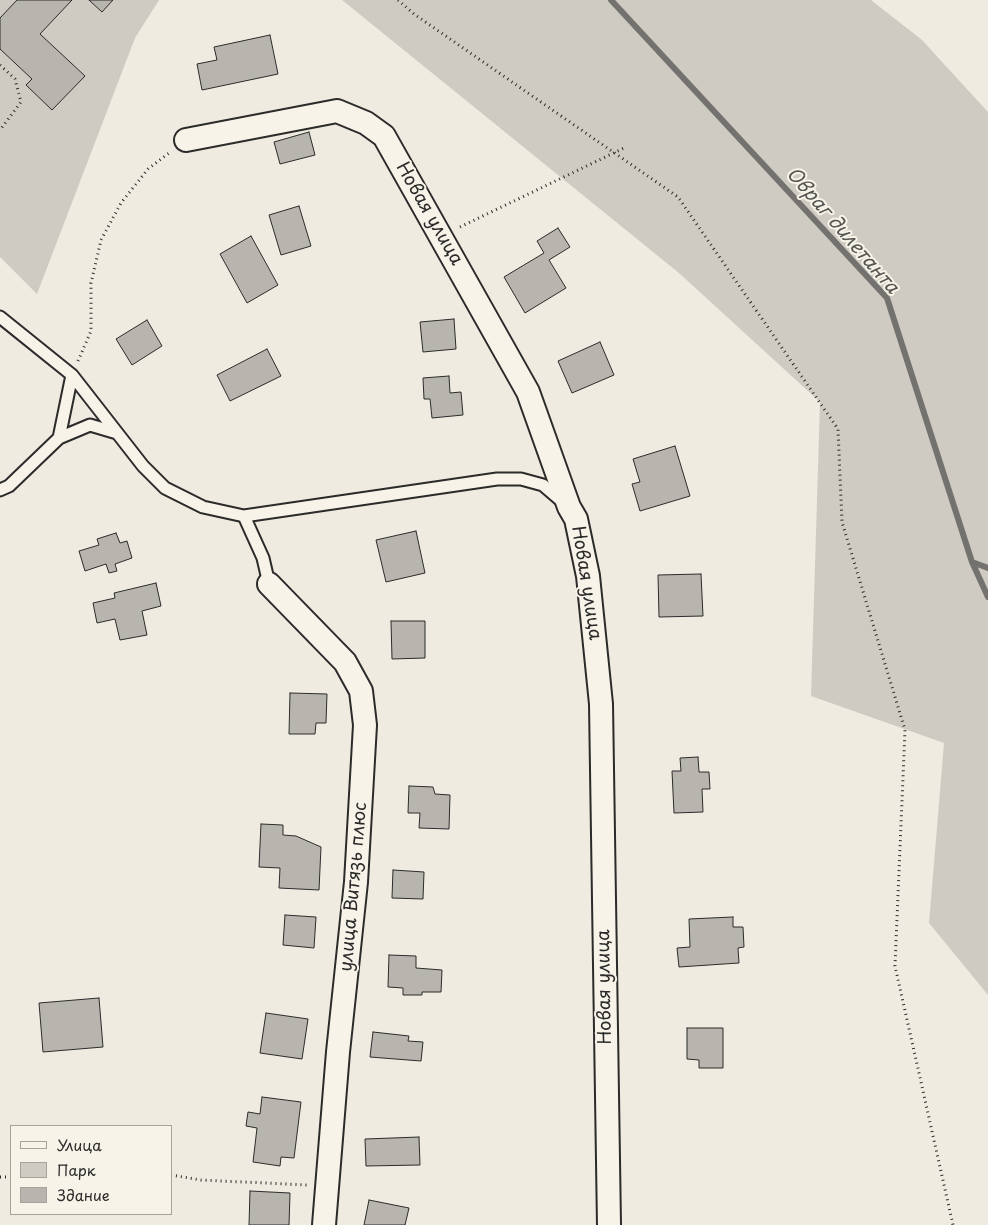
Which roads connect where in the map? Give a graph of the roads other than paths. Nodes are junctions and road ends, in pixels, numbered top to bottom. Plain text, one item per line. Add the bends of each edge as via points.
1 (186, 140) road end
2 (0, 317) edge
3 (72, 375) junction
4 (117, 433) junction
5 (59, 438) junction
6 (0, 490) edge
7 (569, 507) junction
8 (244, 516) junction
9 (269, 584) joint
10 (324, 1225) edge
11 (609, 1225) edge

1 - 7 street, Новая улица via 337,111 366,123 384,136 528,392
2 - 3 lane
3 - 4 lane
3 - 5 lane
4 - 5 lane via 90,425
4 - 8 lane via 165,488 203,507
5 - 6 lane via 9,486
7 - 8 lane via 543,485 521,479 497,479
7 - 11 street, Новая улица via 576,519 588,576 601,704
8 - 9 lane via 263,558
9 - 10 street, улица Витязь плюс via 345,662 361,691 365,725 356,882

